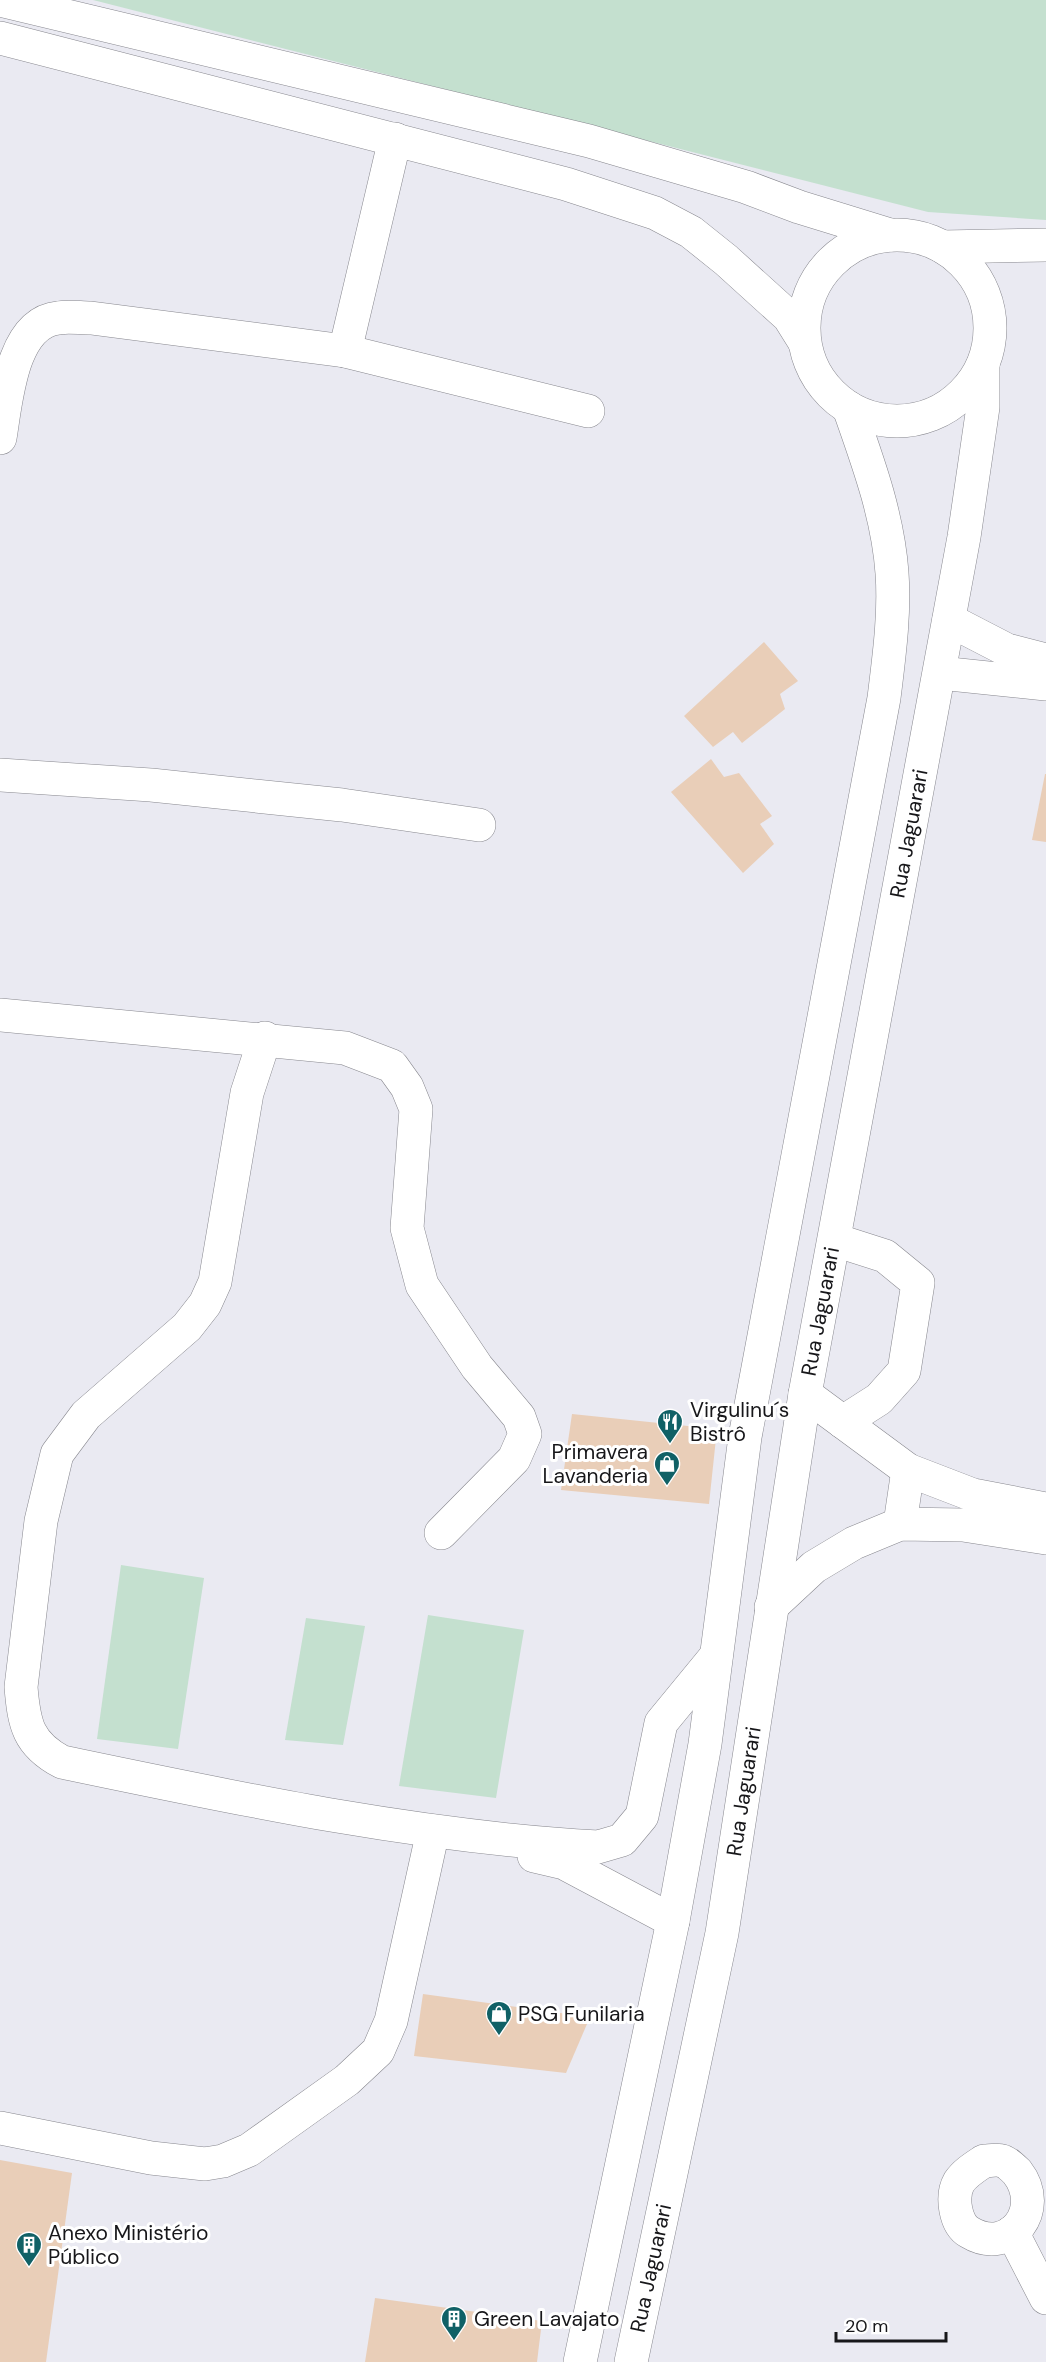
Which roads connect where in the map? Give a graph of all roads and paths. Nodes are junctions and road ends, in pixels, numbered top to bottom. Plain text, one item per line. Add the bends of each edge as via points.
1 (0, 0) edge
2 (0, 38) edge
3 (395, 139) junction
4 (890, 235) junction
5 (1046, 245) edge
6 (943, 247) junction
7 (804, 341) junction
8 (345, 351) junction
9 (983, 365) junction
10 (849, 408) junction
11 (588, 411) dead end
12 (0, 438) edge
13 (949, 620) junction
14 (1046, 660) edge
15 (1004, 665) junction
16 (940, 673) junction
17 (1046, 684) edge
18 (0, 775) edge
19 (479, 825) dead end
20 (0, 1015) edge
21 (265, 1038) junction
22 (835, 1240) junction
23 (805, 1394) junction
24 (843, 1422) junction
25 (908, 1470) junction
26 (1046, 1509) edge
27 (900, 1524) junction
28 (441, 1533) dead end
29 (1046, 1538) edge
30 (771, 1607) junction
31 (716, 1656) junction
32 (433, 1832) junction
33 (566, 1854) junction
34 (673, 1921) junction
35 (0, 2128) edge
36 (1012, 2232) dead end
37 (1046, 2298) edge
38 (580, 2362) edge
39 (631, 2362) edge

1 - 4 main road via 589,141
2 - 3 main road
3 - 7 main road via 566,184 655,213 691,232 726,260 789,317
3 - 8 main road
4 - 6 main road via 917,237
4 - 7 main road via 849,249 818,279 804,319
5 - 6 main road
6 - 9 main road via 962,260 986,298 991,320 990,343
7 - 10 main road via 812,368 827,391
8 - 11 main road
8 - 12 main road via 91,318 57,318 32,333 18,354 11,371
9 - 10 main road via 966,392 940,411 911,421 879,420
9 - 13 main road, Rua Jaguarari via 983,407 974,476
10 - 31 main road via 886,525 891,565 891,637 884,698 796,1181 745,1437
13 - 15 main road
13 - 16 main road, Rua Jaguarari
14 - 15 main road
15 - 16 main road
15 - 17 main road
16 - 22 main road, Rua Jaguarari
18 - 19 main road via 151,785 342,805
20 - 21 main road
21 - 28 main road via 345,1048 392,1066 416,1109 407,1228 422,1285 477,1368 519,1417 525,1434 514,1459
21 - 32 main road via 247,1093 215,1282 205,1304 187,1327 86,1415 57,1454 35,1566 21,1687 23,1712 35,1743 62,1762 213,1794
22 - 23 main road, Rua Jaguarari
22 - 24 main road via 885,1256 918,1283 904,1371 879,1399
23 - 24 main road
23 - 30 main road, Rua Jaguarari
24 - 25 main road
25 - 26 main road via 972,1495
25 - 27 main road
27 - 29 main road via 963,1525
27 - 30 main road via 854,1543 814,1567
30 - 39 main road, Rua Jaguarari via 722,1933
31 - 33 main road via 661,1723 642,1816 622,1840
31 - 34 main road via 705,1744
32 - 33 main road
32 - 35 main road via 391,2021 378,2051 347,2080 249,2150 205,2164 151,2158
33 - 34 main road
34 - 38 main road
36 - 37 main road

